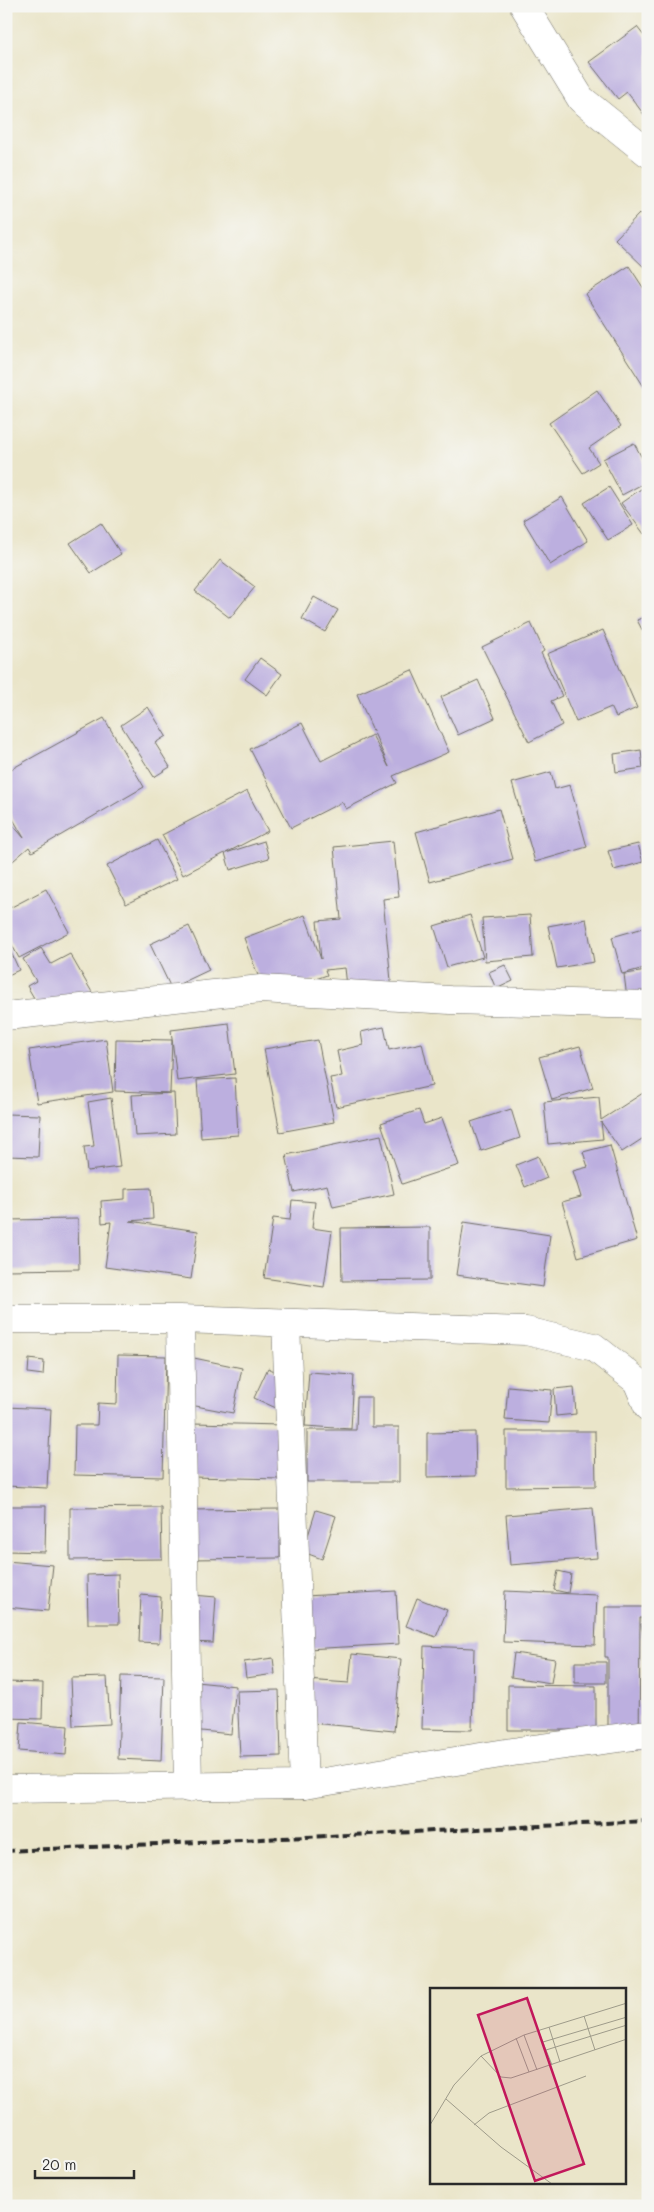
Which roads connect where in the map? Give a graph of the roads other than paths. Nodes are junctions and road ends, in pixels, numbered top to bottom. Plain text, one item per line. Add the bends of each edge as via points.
1 (524, 6) edge
2 (648, 153) edge
3 (648, 1005) edge
4 (6, 1016) edge
5 (6, 1319) edge
6 (180, 1319) junction
7 (286, 1323) junction
8 (648, 1407) edge
9 (648, 1734) edge
10 (304, 1785) junction
11 (188, 1788) junction
12 (6, 1789) edge

1 - 2 street via 581,98
3 - 4 street via 450,1000 261,989
5 - 6 street
6 - 7 street
6 - 11 street
7 - 8 street via 526,1331 594,1347 637,1381
7 - 10 street
9 - 10 street
10 - 11 street
11 - 12 street

